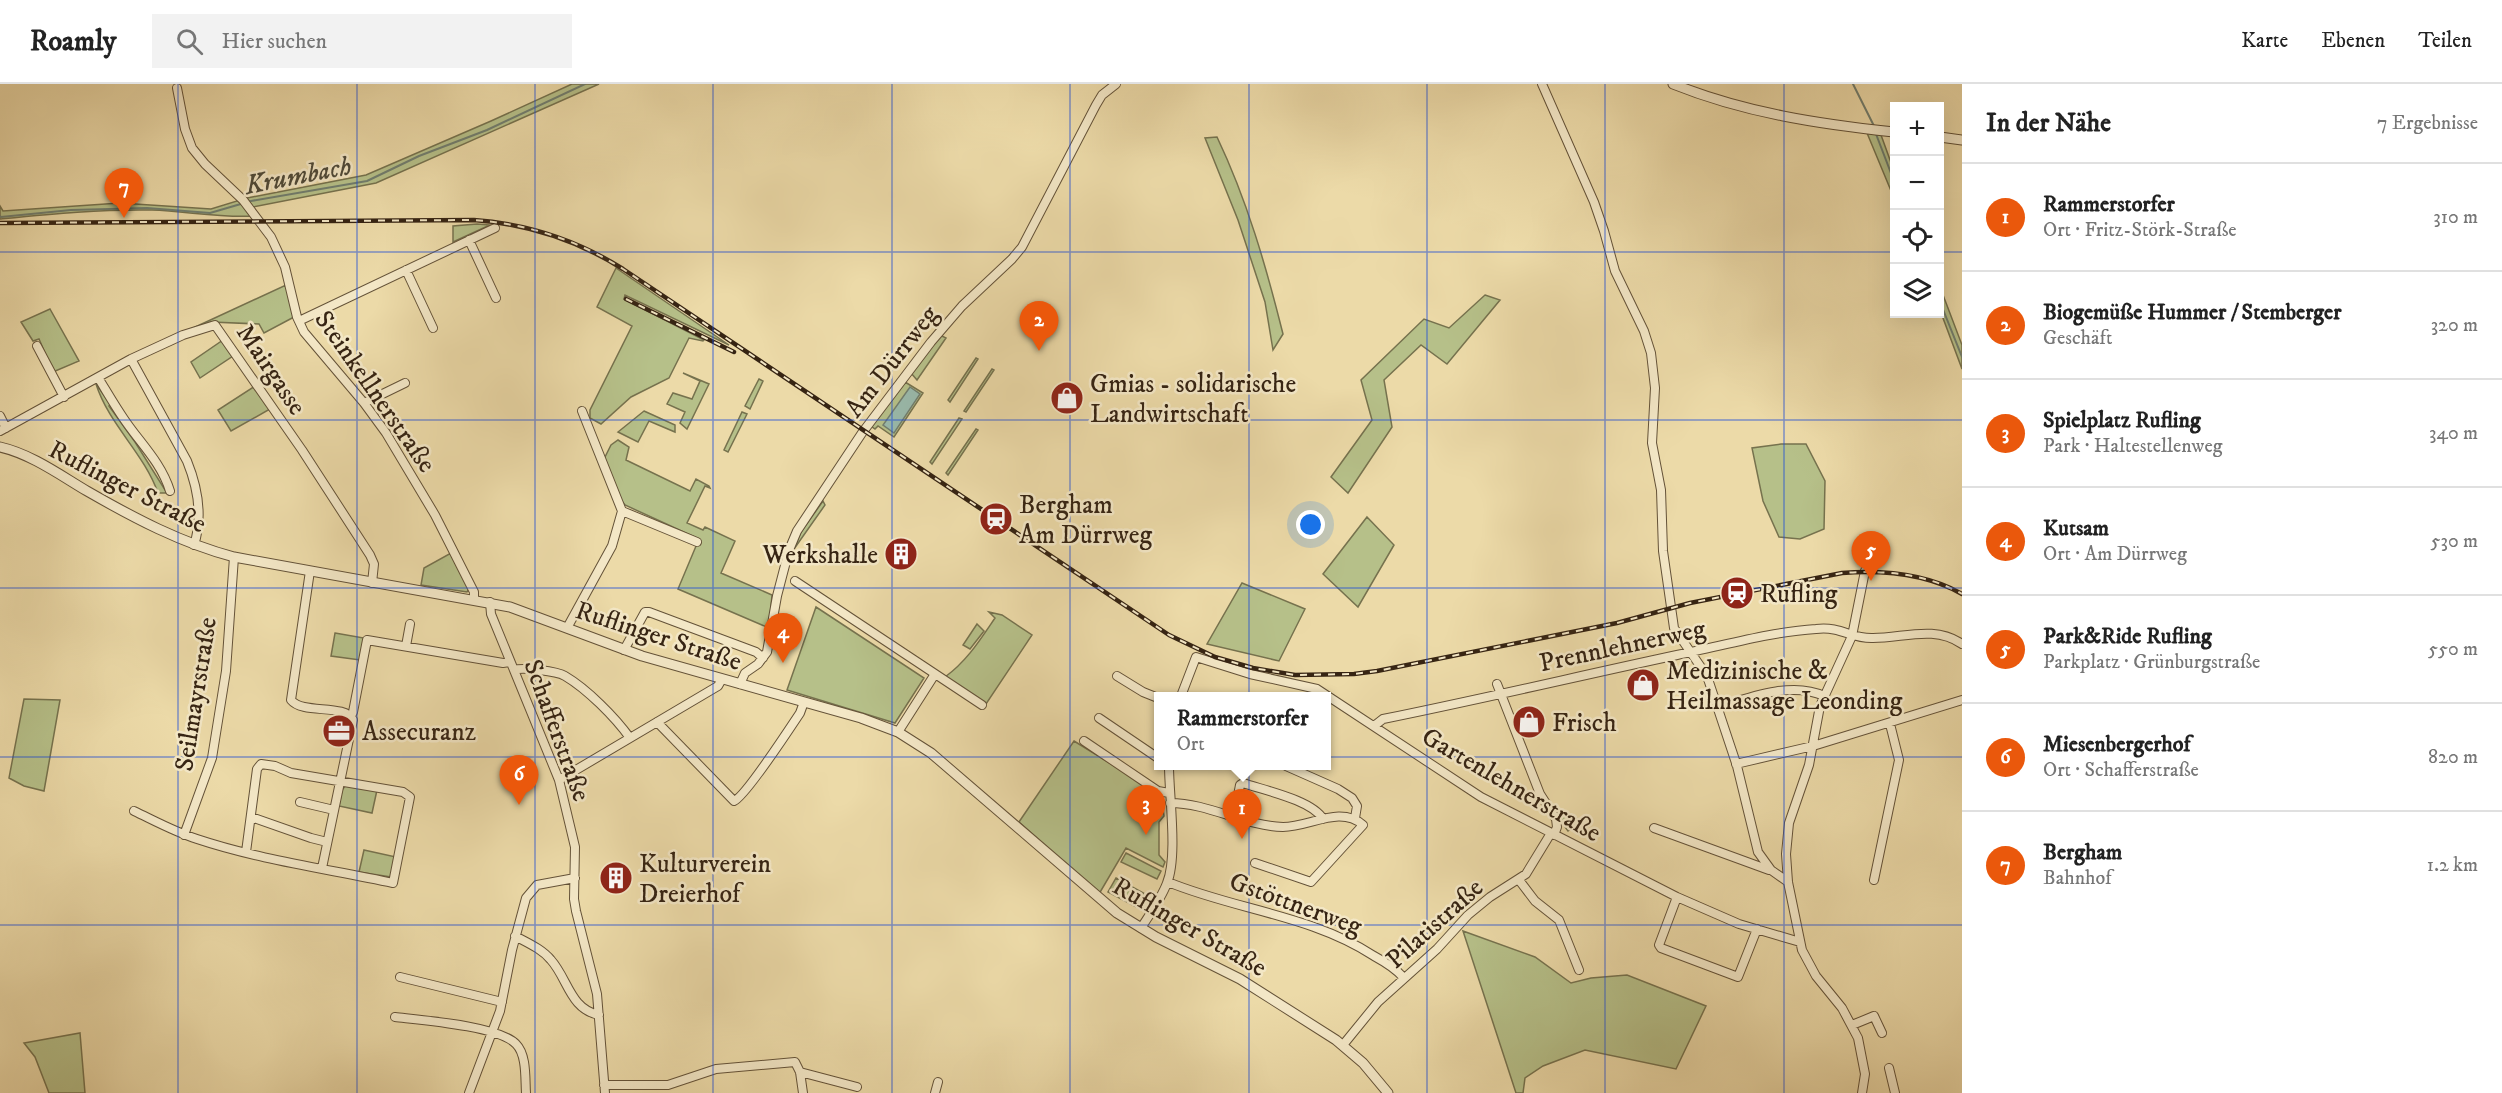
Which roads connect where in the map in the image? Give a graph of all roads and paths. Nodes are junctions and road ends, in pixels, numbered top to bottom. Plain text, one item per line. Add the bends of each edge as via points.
1 (1116, 84) edge
2 (1542, 84) edge
3 (1673, 84) edge
4 (177, 88) dead end
5 (1890, 132) edge
6 (1944, 138) edge
7 (1962, 140) edge
8 (495, 228) dead end
9 (470, 240) junction
10 (406, 270) junction
11 (496, 298) dead end
12 (299, 321) junction
13 (433, 328) dead end
14 (37, 346) dead end
15 (131, 359) junction
16 (99, 379) junction
17 (405, 383) dead end
18 (64, 397) junction
19 (364, 403) junction
20 (582, 411) dead end
21 (0, 416) edge
22 (3, 430) edge
23 (0, 447) edge
24 (170, 490) dead end
25 (622, 511) junction
26 (697, 542) dead end
27 (194, 545) junction
28 (234, 557) junction
29 (310, 571) junction
30 (1865, 571) dead end
31 (795, 581) dead end
32 (372, 583) junction
33 (474, 599) junction
34 (490, 602) junction
35 (410, 624) dead end
36 (567, 628) junction
37 (1852, 636) junction
38 (1962, 644) edge
39 (406, 646) junction
40 (624, 650) junction
41 (1691, 652) junction
42 (763, 658) junction
43 (512, 666) junction
44 (935, 674) junction
45 (1117, 676) dead end
46 (722, 679) junction
47 (740, 684) junction
48 (1497, 684) dead end
49 (1183, 692) edge
50 (1323, 692) edge
51 (1502, 694) junction
52 (1154, 696) edge
53 (1824, 696) junction
54 (1331, 697) edge
55 (1962, 700) edge
56 (804, 702) junction
57 (982, 705) dead end
58 (1718, 707) junction
59 (351, 716) junction
60 (1099, 718) dead end
61 (657, 722) junction
62 (1890, 724) junction
63 (1374, 726) junction
64 (898, 732) junction
65 (630, 738) junction
66 (1084, 741) dead end
67 (1813, 746) junction
68 (1154, 755) edge
69 (1736, 764) junction
70 (1168, 770) edge
71 (1296, 770) edge
72 (560, 780) junction
73 (341, 781) junction
74 (1169, 793) junction
75 (300, 802) dead end
76 (1170, 803) junction
77 (334, 810) junction
78 (134, 811) dead end
79 (1234, 816) junction
80 (251, 817) junction
81 (1355, 818) junction
82 (1323, 819) junction
83 (1654, 828) dead end
84 (1553, 834) junction
85 (184, 835) junction
86 (327, 842) junction
87 (246, 852) junction
88 (1254, 863) dead end
89 (322, 868) junction
90 (1771, 870) junction
91 (575, 878) junction
92 (1519, 880) junction
93 (1874, 880) dead end
94 (1168, 882) junction
95 (1788, 882) junction
96 (1677, 897) junction
97 (1141, 928) junction
98 (1757, 929) junction
99 (515, 936) junction
100 (1800, 942) junction
101 (1579, 970) dead end
102 (400, 977) dead end
103 (1403, 977) junction
104 (502, 1002) junction
105 (599, 1015) junction
106 (395, 1017) dead end
107 (1852, 1026) junction
108 (492, 1033) junction
109 (1882, 1033) dead end
110 (1344, 1045) junction
111 (1889, 1068) dead end
112 (800, 1072) junction
113 (938, 1082) dead end
114 (857, 1087) dead end
115 (605, 1089) edge
116 (470, 1093) edge
117 (526, 1093) edge
118 (803, 1093) edge
119 (935, 1093) edge
120 (1388, 1093) edge
121 (1862, 1093) edge
122 (1895, 1093) edge

1 - 42 street, Am Dürrweg via 1096,105 1022,247 931,342 864,430 797,531
2 - 41 street via 1597,209 1615,272 1651,354 1655,388 1652,443 1661,490 1663,550 1676,632
3 - 5 street via 1774,115
4 - 12 street, Steinkellnerstraße via 192,148 251,209 281,257
6 - 7 street
8 - 9 street
9 - 10 street
9 - 11 street
10 - 12 street
10 - 13 street
12 - 19 street, Steinkellnerstraße via 312,344
14 - 18 street
15 - 16 street, Mairgasse
15 - 27 street via 194,479 199,529
15 - 32 street, Mairgasse via 215,325 370,555 374,564
16 - 18 street, Mairgasse
16 - 24 street via 125,421 141,438
17 - 19 street
18 - 22 street, Mairgasse
19 - 33 street, Steinkellnerstraße via 435,515
20 - 25 street
21 - 22 street
23 - 27 street, Ruflinger Straße
25 - 26 street
25 - 36 street via 612,546
27 - 28 street, Ruflinger Straße
28 - 29 street, Ruflinger Straße
28 - 85 street, Seilmayrstraße via 226,671 212,758
29 - 32 street, Ruflinger Straße
29 - 59 street via 291,700
30 - 37 street
31 - 44 street
32 - 33 street, Ruflinger Straße
33 - 34 street, Ruflinger Straße
34 - 36 street, Ruflinger Straße
34 - 43 street, Schafferstraße
35 - 39 street
36 - 40 street, Ruflinger Straße
37 - 38 street, Prennlehnerweg via 1877,638 1926,633 1943,635
37 - 41 street, Prennlehnerweg via 1841,630 1816,628
37 - 53 street
39 - 43 street
39 - 59 street via 367,640
40 - 42 street via 645,612 649,612
40 - 46 street, Ruflinger Straße
41 - 51 street, Prennlehnerweg
41 - 58 street via 1707,676
42 - 47 street, Am Dürrweg
43 - 65 street via 563,674
43 - 72 street, Schafferstraße
44 - 57 street
44 - 64 street
45 - 52 street
46 - 47 street, Ruflinger Straße
46 - 61 street via 717,686
47 - 56 street, Ruflinger Straße
48 - 51 street
49 - 50 street, Gartenlehnerstraße via 1196,657
51 - 63 street, Prennlehnerweg via 1383,719
51 - 84 street via 1540,794 1556,819
53 - 58 street via 1810,690 1794,690
53 - 67 street
54 - 63 street, Gartenlehnerstraße
55 - 62 street
56 - 61 street via 754,779 734,801
56 - 64 street, Ruflinger Straße
58 - 69 street
59 - 73 street
60 - 68 street
61 - 65 street
62 - 67 street
62 - 93 street via 1899,760
63 - 84 street, Gartenlehnerstraße via 1469,790
64 - 97 street, Ruflinger Straße via 930,753 1093,894
65 - 72 street
66 - 74 street via 1158,791
67 - 69 street
67 - 95 street via 1787,830
69 - 90 street via 1755,843
70 - 74 street
71 - 81 street via 1348,795 1357,806
72 - 91 street, Schafferstraße via 575,847
73 - 77 street
73 - 80 street via 261,764 257,769
73 - 89 street via 403,792 410,797 393,883
74 - 76 street
75 - 77 street
76 - 79 street via 1194,804
76 - 94 street
77 - 86 street
78 - 85 street
79 - 82 street via 1286,827
79 - 82 street via 1243,783 1299,802
80 - 86 street
80 - 87 street
81 - 82 street
81 - 88 street via 1364,825 1311,882
83 - 90 street
84 - 92 street, Pilatistraße
84 - 96 street, Gartenlehnerstraße
85 - 87 street
86 - 89 street
87 - 89 street
90 - 95 street
91 - 99 street via 533,887
91 - 105 street, Schafferstraße via 576,911
92 - 101 street via 1535,901 1559,920
92 - 103 street, Pilatistraße via 1480,905
94 - 97 street
94 - 103 street, Gstöttnerweg via 1330,932
95 - 100 street
96 - 98 street, Gartenlehnerstraße
96 - 98 street via 1661,948 1738,978
97 - 110 street, Ruflinger Straße via 1240,979
98 - 100 street, Gartenlehnerstraße
99 - 104 street
99 - 105 street via 547,956 578,1004
100 - 107 street via 1810,967
102 - 104 street
103 - 110 street, Pilatistraße
104 - 108 street
105 - 115 street, Schafferstraße
106 - 108 street
107 - 109 street via 1874,1016
107 - 121 street via 1865,1069
108 - 116 street
108 - 117 street via 519,1048
110 - 120 street, Ruflinger Straße
111 - 122 street
112 - 114 street
112 - 115 street via 795,1062 780,1063 716,1069 668,1084
112 - 118 street
113 - 119 street

